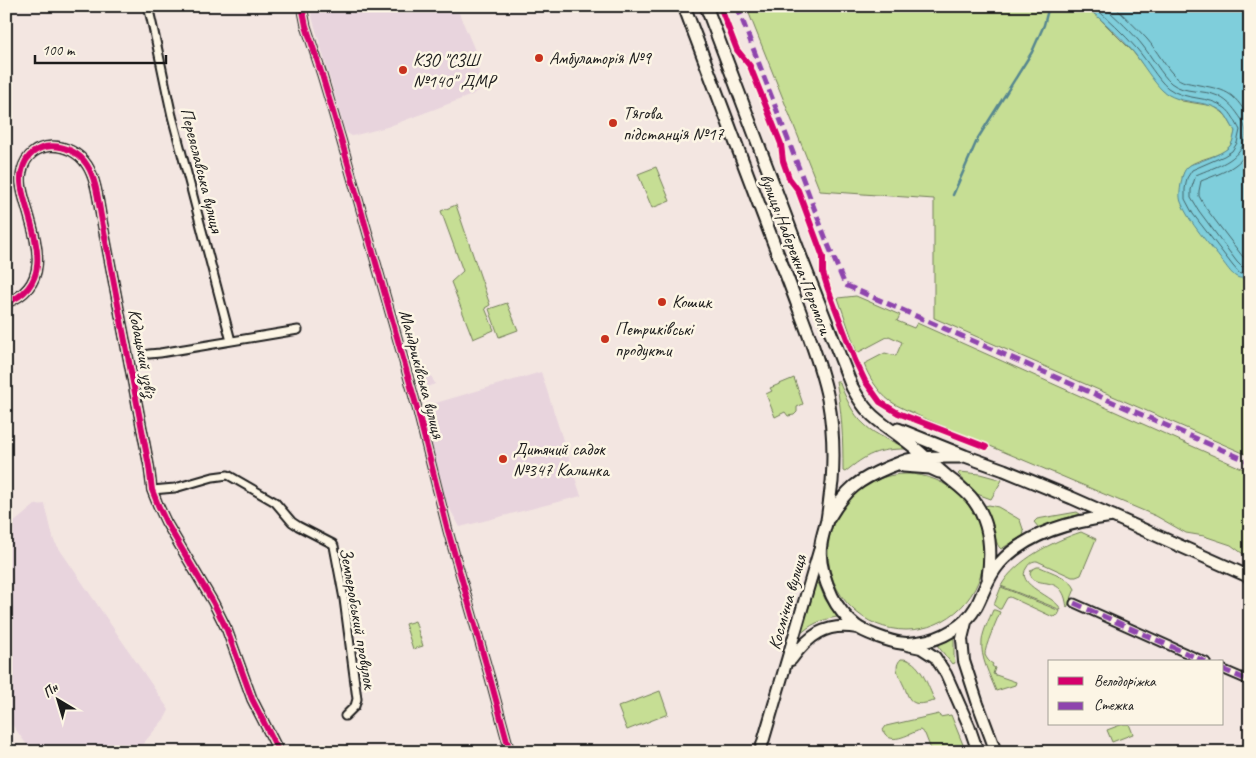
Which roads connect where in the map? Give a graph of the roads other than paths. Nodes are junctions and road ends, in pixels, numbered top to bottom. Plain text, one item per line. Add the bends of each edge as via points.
1 (148, 6) edge
2 (302, 6) edge
3 (684, 6) edge
4 (706, 6) edge
5 (6, 303) edge
6 (298, 330) dead end
7 (231, 340) junction
8 (149, 354) dead end
9 (883, 423) junction
10 (965, 456) junction
11 (926, 458) junction
12 (884, 469) junction
13 (945, 474) junction
14 (152, 490) junction
15 (1113, 516) junction
16 (826, 522) junction
17 (820, 546) junction
18 (1250, 577) edge
19 (987, 581) junction
20 (1074, 604) dead end
21 (967, 618) junction
22 (857, 628) junction
23 (902, 643) junction
24 (1201, 660) edge
25 (786, 666) junction
26 (1224, 670) edge
27 (1250, 681) edge
28 (345, 716) dead end
29 (279, 752) edge
30 (510, 752) edge
31 (760, 752) edge
32 (978, 752) edge
33 (996, 752) edge

1 - 7 street, Переяславська вулиця via 170,108
2 - 30 street, Мандриківська вулиця via 417,408
3 - 16 main road, вулиця Набережна Перемоги via 820,369 828,400 833,445
4 - 9 main road, вулиця Набережна Перемоги via 852,387 870,414
5 - 14 street, Кодацький узвіз via 23,294 37,270 37,244 21,182 26,161 42,148 52,146 72,150 88,165 92,177
6 - 7 street
7 - 8 street
9 - 10 main road, вулиця Набережна Перемоги
9 - 11 main road, вулиця Набережна Перемоги
10 - 11 main road, вулиця Набережна Перемоги
10 - 15 main road, вулиця Набережна Перемоги
11 - 12 main road, вулиця Набережна Перемоги via 906,460
11 - 13 main road, вулиця Набережна Перемоги
12 - 13 main road, вулиця Набережна Перемоги via 905,466 930,468
12 - 16 main road, вулиця Набережна Перемоги via 849,490
13 - 19 main road, вулиця Набережна Перемоги via 974,500 985,524 991,561
14 - 28 street, Землеробський провулок via 228,475 275,502 292,522 334,546 357,699
14 - 29 street, Кодацький узвіз via 166,522 224,623 252,699
15 - 18 main road, вулиця Набережна Перемоги
15 - 19 main road, вулиця Набережна Перемоги via 1071,523 1034,538 1008,554
16 - 17 main road, вулиця Набережна Перемоги
17 - 22 main road, вулиця Набережна Перемоги via 826,582 833,599
17 - 25 main road, Космічна вулиця
19 - 21 main road, вулиця Набережна Перемоги via 975,609
20 - 24 street
21 - 23 main road, вулиця Набережна Перемоги via 938,638
21 - 33 main road via 962,639 964,661
22 - 23 main road, вулиця Набережна Перемоги
22 - 25 main road, Космічна вулиця via 824,630 800,646
23 - 32 main road via 921,648 936,657 950,682
25 - 31 main road, Космічна вулиця
26 - 27 street

